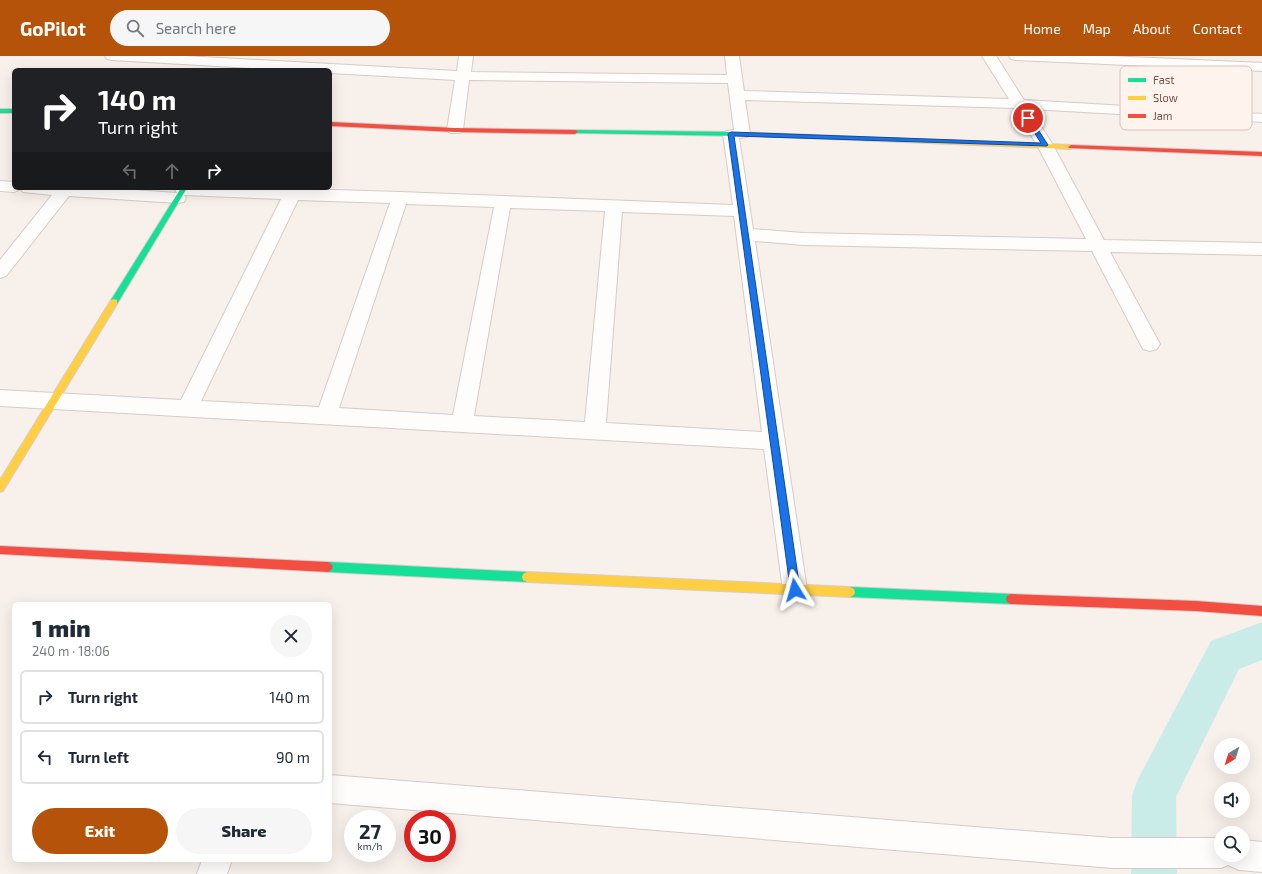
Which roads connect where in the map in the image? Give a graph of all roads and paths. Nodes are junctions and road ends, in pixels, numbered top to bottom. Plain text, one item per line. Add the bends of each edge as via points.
1 (112, 56) edge
2 (466, 56) edge
3 (732, 56) edge
4 (988, 56) edge
5 (1016, 56) edge
6 (219, 63) edge
7 (1240, 66) edge
8 (1252, 67) edge
9 (1262, 67) edge
10 (313, 68) edge
11 (332, 69) edge
12 (463, 76) junction
13 (735, 80) junction
14 (737, 95) junction
15 (1019, 104) junction
16 (1120, 110) edge
17 (0, 111) edge
18 (12, 111) edge
19 (1252, 117) edge
20 (1262, 118) edge
21 (332, 124) edge
22 (455, 130) junction
23 (736, 134) junction
24 (1045, 145) junction
25 (1262, 154) edge
26 (0, 186) edge
27 (12, 187) edge
28 (65, 190) joint
29 (182, 192) edge
30 (292, 194) junction
31 (400, 197) junction
32 (503, 202) junction
33 (614, 206) junction
34 (742, 212) junction
35 (745, 234) junction
36 (1098, 245) junction
37 (1262, 249) edge
38 (0, 272) edge
39 (1150, 344) dead end
40 (0, 398) edge
41 (53, 401) junction
42 (187, 408) junction
43 (326, 416) junction
44 (462, 424) junction
45 (594, 431) junction
46 (774, 441) junction
47 (0, 488) edge
48 (0, 550) edge
49 (795, 590) junction
50 (1262, 611) edge
51 (332, 789) edge
52 (1212, 852) edge
53 (1250, 856) edge
54 (1262, 857) edge
55 (216, 862) edge
56 (212, 874) edge

1 - 6 street
2 - 12 street
3 - 13 street
4 - 15 street
5 - 7 street
6 - 10 street
8 - 9 street
11 - 12 street
12 - 13 street
12 - 22 street
13 - 14 street
14 - 15 street
14 - 23 street
15 - 16 street
15 - 24 street
17 - 18 street
19 - 20 street
21 - 22 street
22 - 23 street
23 - 24 street
23 - 34 street
24 - 25 street
24 - 36 street
26 - 27 street
28 - 29 street
28 - 38 street
29 - 30 street
29 - 41 street
30 - 31 street
30 - 42 street
31 - 32 street
31 - 43 street
32 - 33 street
32 - 44 street
33 - 34 street
33 - 45 street
34 - 35 street
35 - 36 street via 803,239
35 - 46 street
36 - 37 street
36 - 39 street
40 - 41 street
41 - 42 street
41 - 47 street
42 - 43 street
43 - 44 street
44 - 45 street
45 - 46 street
46 - 49 street
48 - 49 street
49 - 50 street via 1196,606
51 - 52 street via 1112,853
53 - 54 street
55 - 56 street

